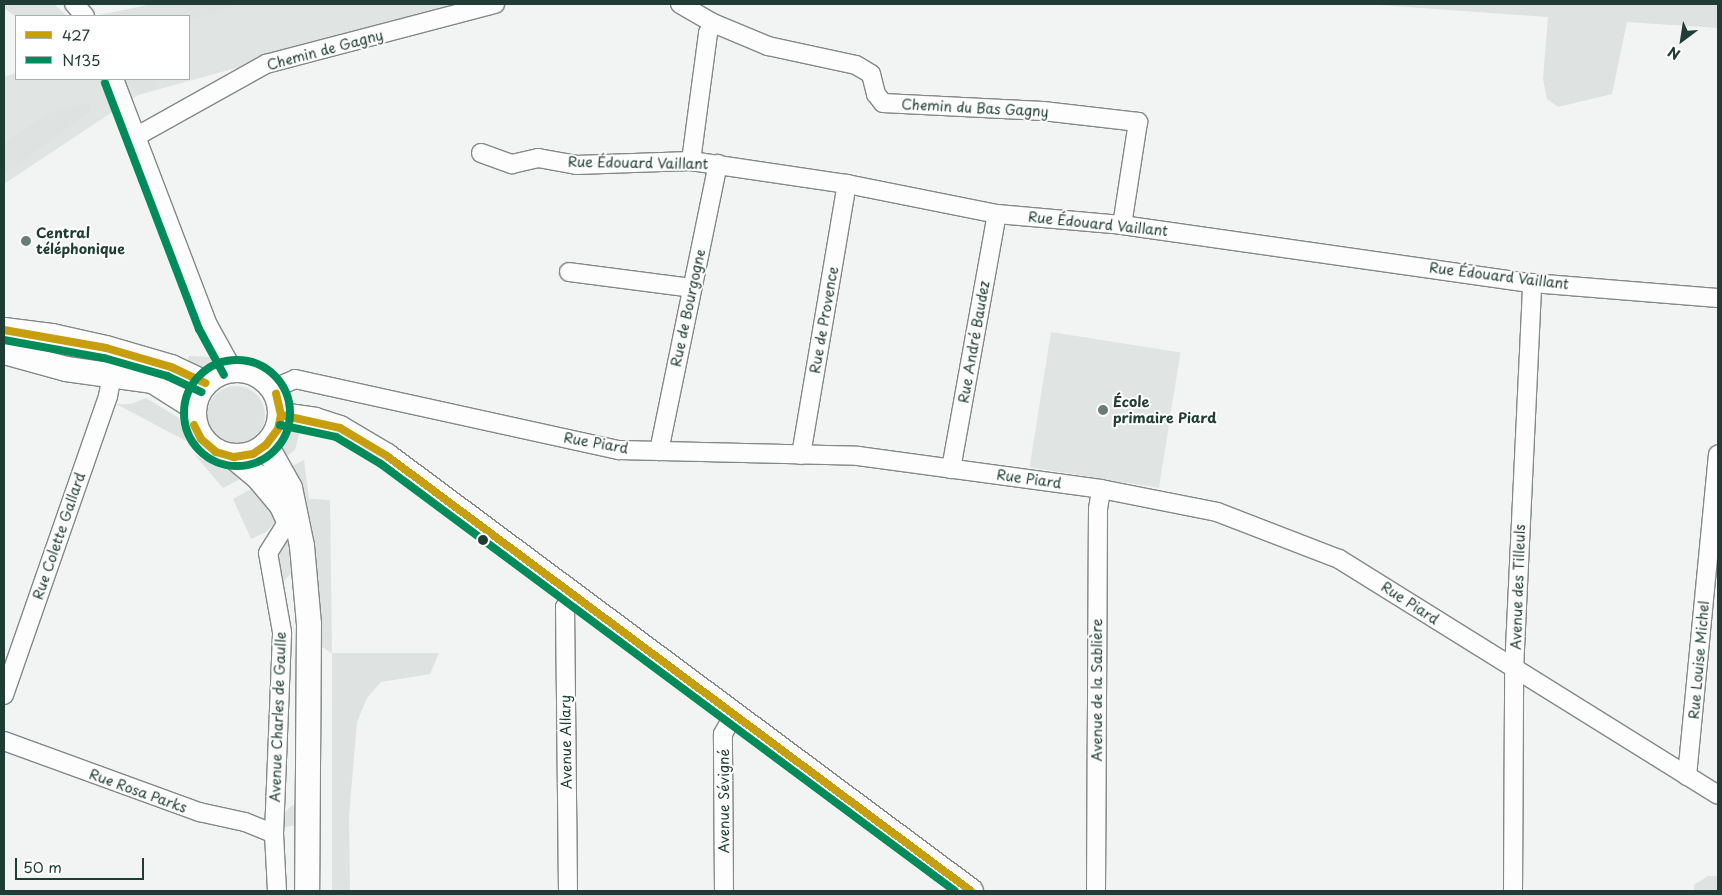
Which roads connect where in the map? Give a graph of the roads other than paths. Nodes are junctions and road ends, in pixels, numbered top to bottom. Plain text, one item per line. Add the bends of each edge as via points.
1 (74, 4) edge
2 (495, 4) edge
3 (680, 4) edge
4 (84, 15) edge
5 (713, 23) junction
6 (114, 80) edge
7 (137, 136) junction
8 (482, 153) dead end
9 (691, 161) junction
10 (718, 164) junction
11 (847, 184) junction
12 (997, 214) junction
13 (1122, 225) junction
14 (569, 272) dead end
15 (1532, 282) junction
16 (692, 288) junction
17 (1718, 298) edge
18 (4, 330) edge
19 (4, 352) edge
20 (233, 370) junction
21 (112, 376) junction
22 (205, 383) junction
23 (272, 389) junction
24 (194, 407) junction
25 (281, 415) junction
26 (266, 445) junction
27 (659, 452) junction
28 (1718, 454) edge
29 (801, 455) junction
30 (234, 457) junction
31 (951, 470) junction
32 (1100, 489) junction
33 (289, 520) junction
34 (302, 546) junction
35 (573, 595) junction
36 (1514, 670) junction
37 (4, 695) edge
38 (734, 714) junction
39 (4, 742) edge
40 (1687, 776) junction
41 (1718, 795) edge
42 (274, 834) junction
43 (277, 891) edge
44 (307, 891) edge
45 (568, 891) edge
46 (724, 891) edge
47 (971, 891) edge
48 (1096, 891) edge
49 (1513, 891) edge

1 - 4 street
2 - 7 street, Chemin de Gagny via 266,64
3 - 5 street, Chemin du Bas Gagny
5 - 9 street via 708,34
5 - 13 street, Chemin du Bas Gagny via 768,46 856,66 871,74 876,94 883,103 1043,111 1138,122
6 - 7 street
7 - 20 street via 208,325
8 - 9 street, Rue Édouard Vaillant via 512,164 538,158 576,164
9 - 10 street, Rue Édouard Vaillant
10 - 11 street, Rue Édouard Vaillant
10 - 16 street, Rue de Bourgogne
11 - 12 street, Rue Édouard Vaillant
11 - 29 street, Rue de Provence
12 - 13 street, Rue Édouard Vaillant
12 - 31 street, Rue André Baudez
13 - 15 street, Rue Édouard Vaillant
14 - 16 street
15 - 17 street, Rue Édouard Vaillant
15 - 36 street, Avenue des Tilleuls
16 - 27 street, Rue de Bourgogne
18 - 22 street via 106,348 171,366
19 - 21 street via 66,369
20 - 22 street via 219,373
20 - 23 street via 256,375
21 - 24 street via 153,381
21 - 37 street, Rue Colette Gallard via 108,396
22 - 24 street
23 - 25 street
23 - 27 street, Rue Piard via 295,379 619,450
24 - 30 street via 194,424 201,440 216,452
25 - 26 street via 278,428
25 - 35 street via 340,428 387,456
26 - 30 street via 253,454
26 - 34 street, Avenue Charles de Gaulle via 290,488
27 - 29 street, Rue Piard
28 - 40 street, Rue Louise Michel
29 - 31 street, Rue Piard via 858,456
30 - 33 street, Avenue Charles de Gaulle via 258,476 281,504
31 - 32 street, Rue Piard
32 - 36 street, Rue Piard via 1217,512 1340,559
32 - 48 street, Avenue de la Sablière
33 - 34 street, Avenue Charles de Gaulle
33 - 42 street, Avenue Charles de Gaulle via 268,554 282,632
34 - 44 street, Avenue Charles de Gaulle via 309,624
35 - 38 street
35 - 45 street, Avenue Allary via 565,607
36 - 40 street, Rue Piard
36 - 49 street, Avenue des Tilleuls
38 - 46 street, Avenue Sévigné via 723,734
38 - 47 street
39 - 42 street, Rue Rosa Parks via 199,812 245,822
40 - 41 street, Rue Piard
42 - 43 street, Avenue Charles de Gaulle

